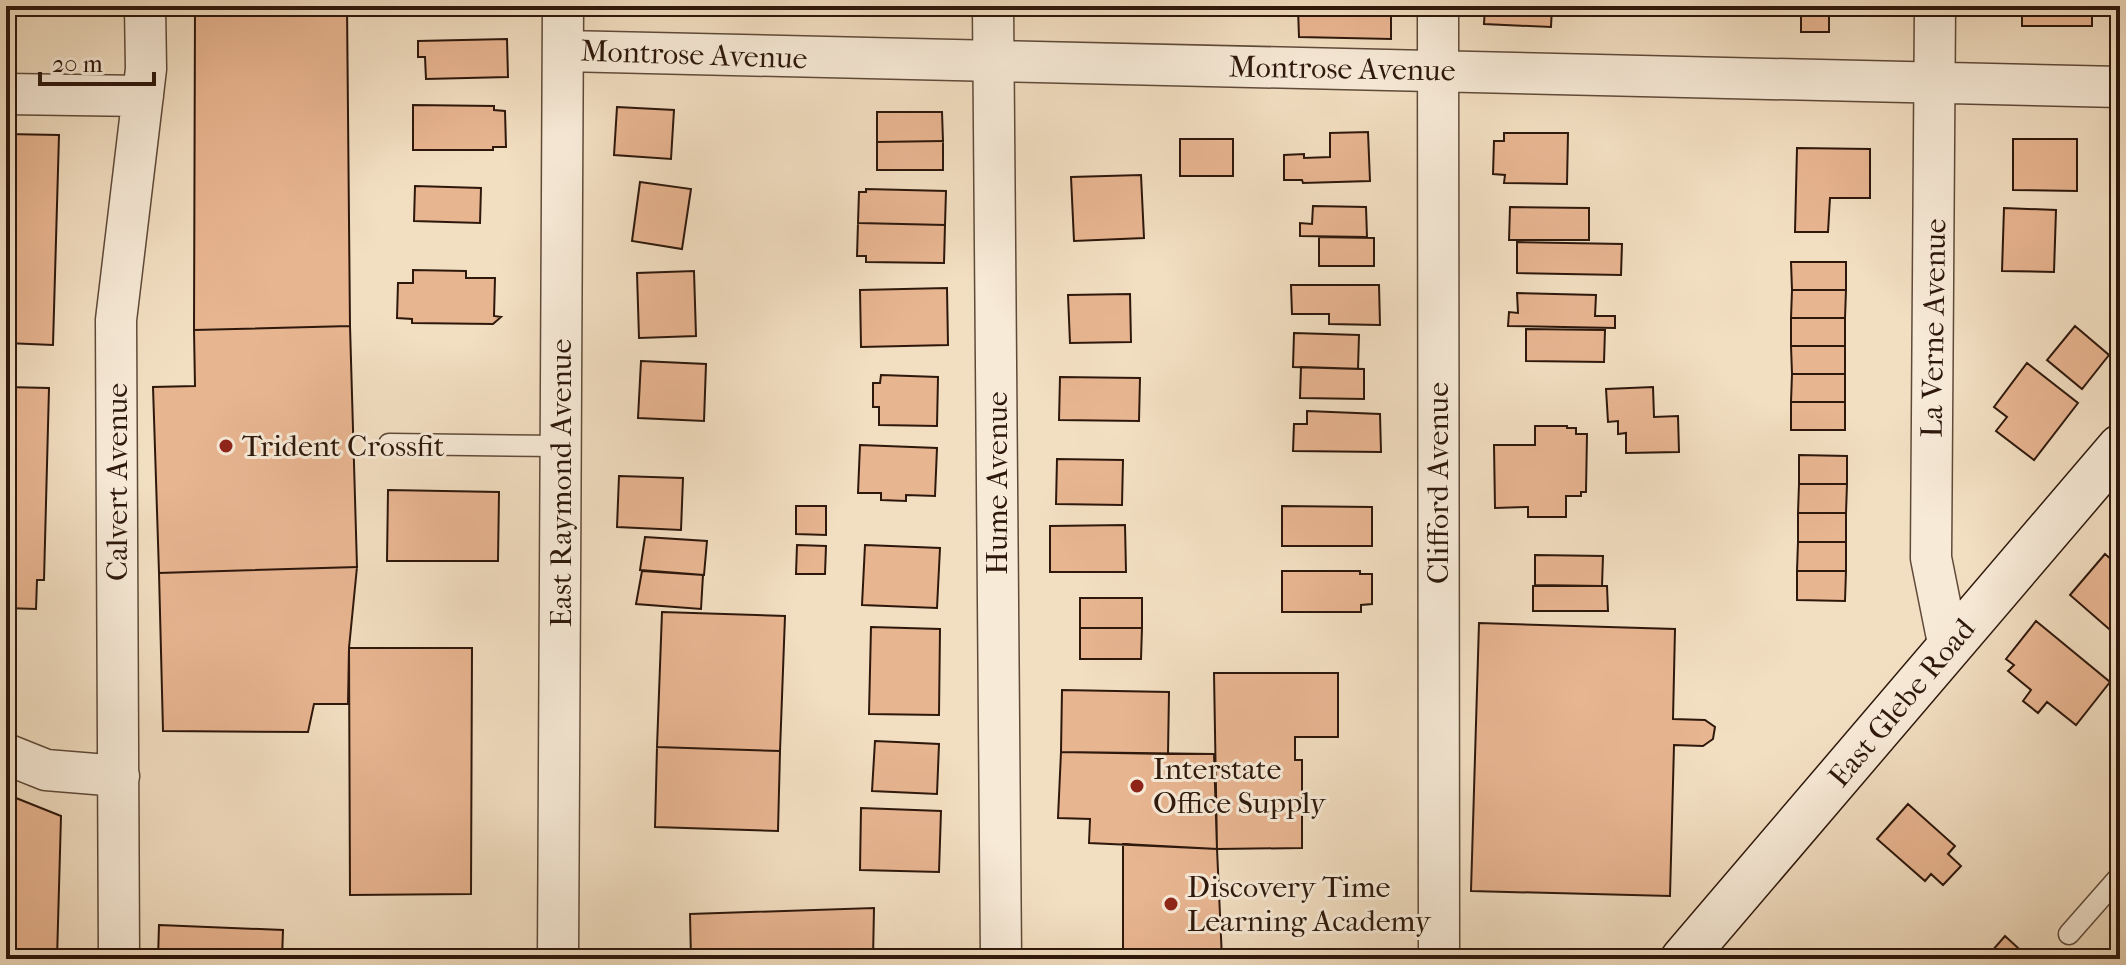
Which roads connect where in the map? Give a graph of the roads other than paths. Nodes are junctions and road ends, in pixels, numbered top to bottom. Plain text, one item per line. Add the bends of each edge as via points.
1 (145, 6) edge
2 (563, 6) edge
3 (993, 6) edge
4 (1438, 6) edge
5 (1935, 6) edge
6 (564, 51) junction
7 (993, 63) junction
8 (1438, 70) junction
9 (1936, 82) junction
10 (2120, 87) edge
11 (6, 94) edge
12 (143, 96) junction
13 (389, 444) dead end
14 (561, 446) junction
15 (2120, 447) edge
16 (1949, 648) junction
17 (6, 754) edge
18 (119, 776) junction
19 (2120, 876) edge
20 (2069, 934) dead end
21 (119, 959) edge
22 (558, 959) edge
23 (1001, 959) edge
24 (1439, 959) edge
25 (1683, 959) edge

1 - 12 street, Calvert Avenue
2 - 6 street, East Raymond Avenue
3 - 7 street, Hume Avenue
4 - 8 street, Clifford Avenue
5 - 9 street, La Verne Avenue
6 - 7 street, Montrose Avenue
6 - 14 street, East Raymond Avenue
7 - 8 street, Montrose Avenue
7 - 23 street, Hume Avenue
8 - 9 street, Montrose Avenue
8 - 24 street, Clifford Avenue
9 - 10 street, Montrose Avenue
9 - 16 street, La Verne Avenue via 1931,558
11 - 12 street
12 - 18 street, Calvert Avenue via 116,320
13 - 14 lane
14 - 22 street, East Raymond Avenue
15 - 16 main road, East Glebe Road
16 - 25 main road, East Glebe Road
17 - 18 street via 46,770
18 - 21 street, Calvert Avenue
19 - 20 lane

